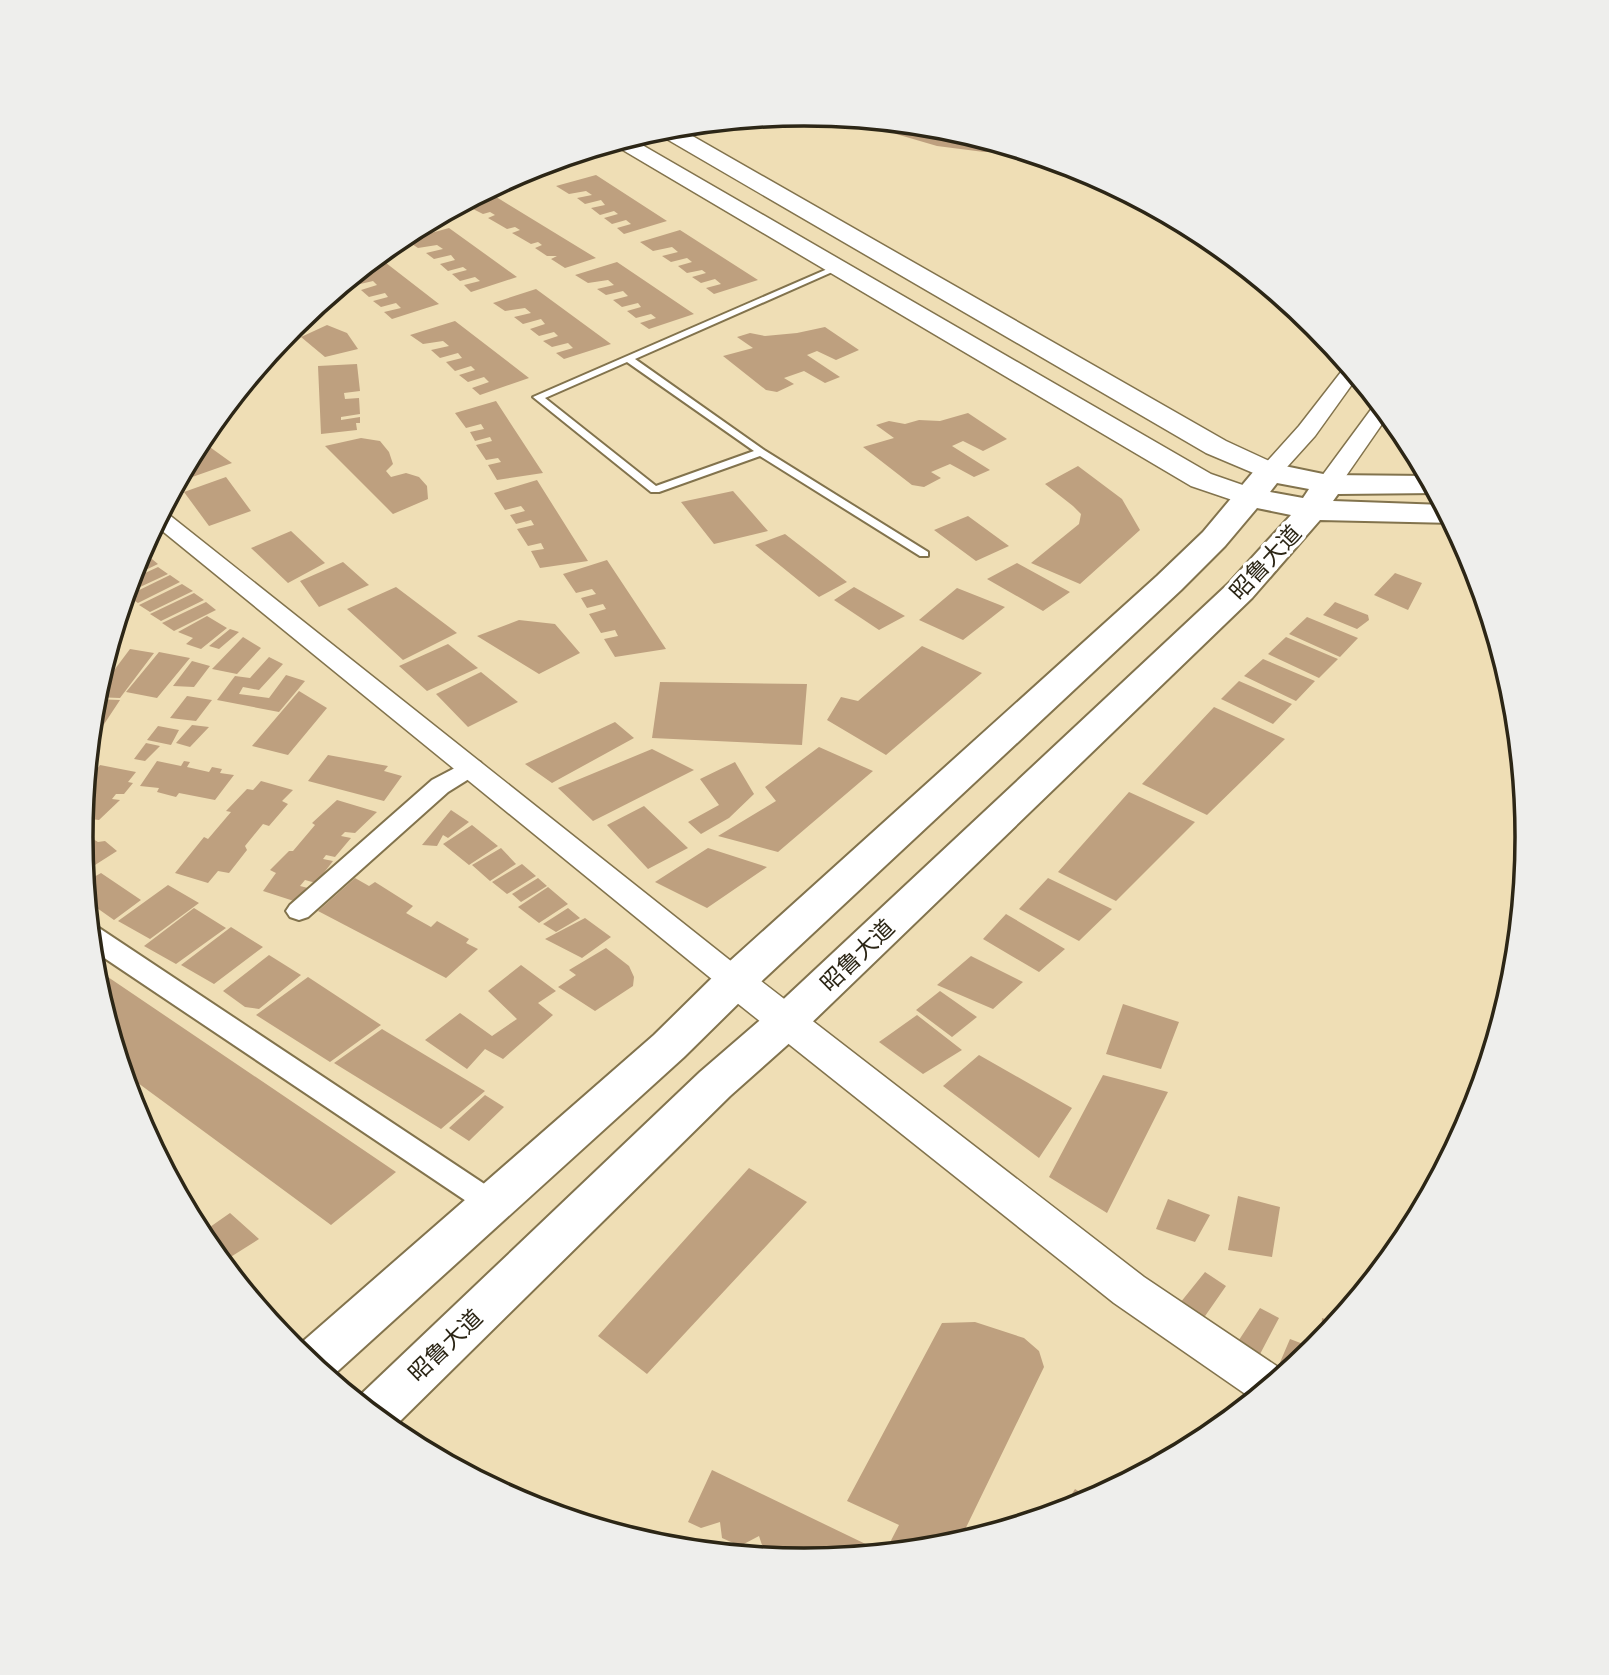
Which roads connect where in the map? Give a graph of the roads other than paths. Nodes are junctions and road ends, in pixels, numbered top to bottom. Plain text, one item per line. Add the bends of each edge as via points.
1 (689, 136) edge
2 (631, 147) edge
3 (835, 269) junction
4 (628, 358) junction
5 (1347, 376) edge
6 (1376, 414) edge
7 (761, 452) junction
8 (1260, 484) junction
9 (1423, 486) edge
10 (1320, 497) junction
11 (1438, 513) edge
12 (167, 522) edge
13 (924, 554) dead end
14 (472, 767) junction
15 (299, 911) dead end
16 (101, 942) edge
17 (735, 981) junction
18 (788, 1020) junction
19 (491, 1203) junction
20 (319, 1358) edge
21 (1263, 1382) edge
22 (380, 1408) edge

1 - 8 main road via 1216,447
2 - 3 main road
3 - 4 lane
3 - 8 main road via 1202,480
4 - 7 lane
4 - 7 lane via 538,397 655,490
5 - 8 street
6 - 10 street
7 - 13 lane
8 - 10 highway
8 - 17 highway via 1170,583
9 - 10 highway
10 - 11 highway
10 - 18 highway, 昭鲁大道 via 1256,575
12 - 14 street
14 - 15 street via 440,786
14 - 17 street
16 - 19 street
17 - 18 main road
17 - 19 highway via 669,1046
18 - 21 main road via 1129,1290
18 - 22 highway, 昭鲁大道 via 715,1084
19 - 20 highway

